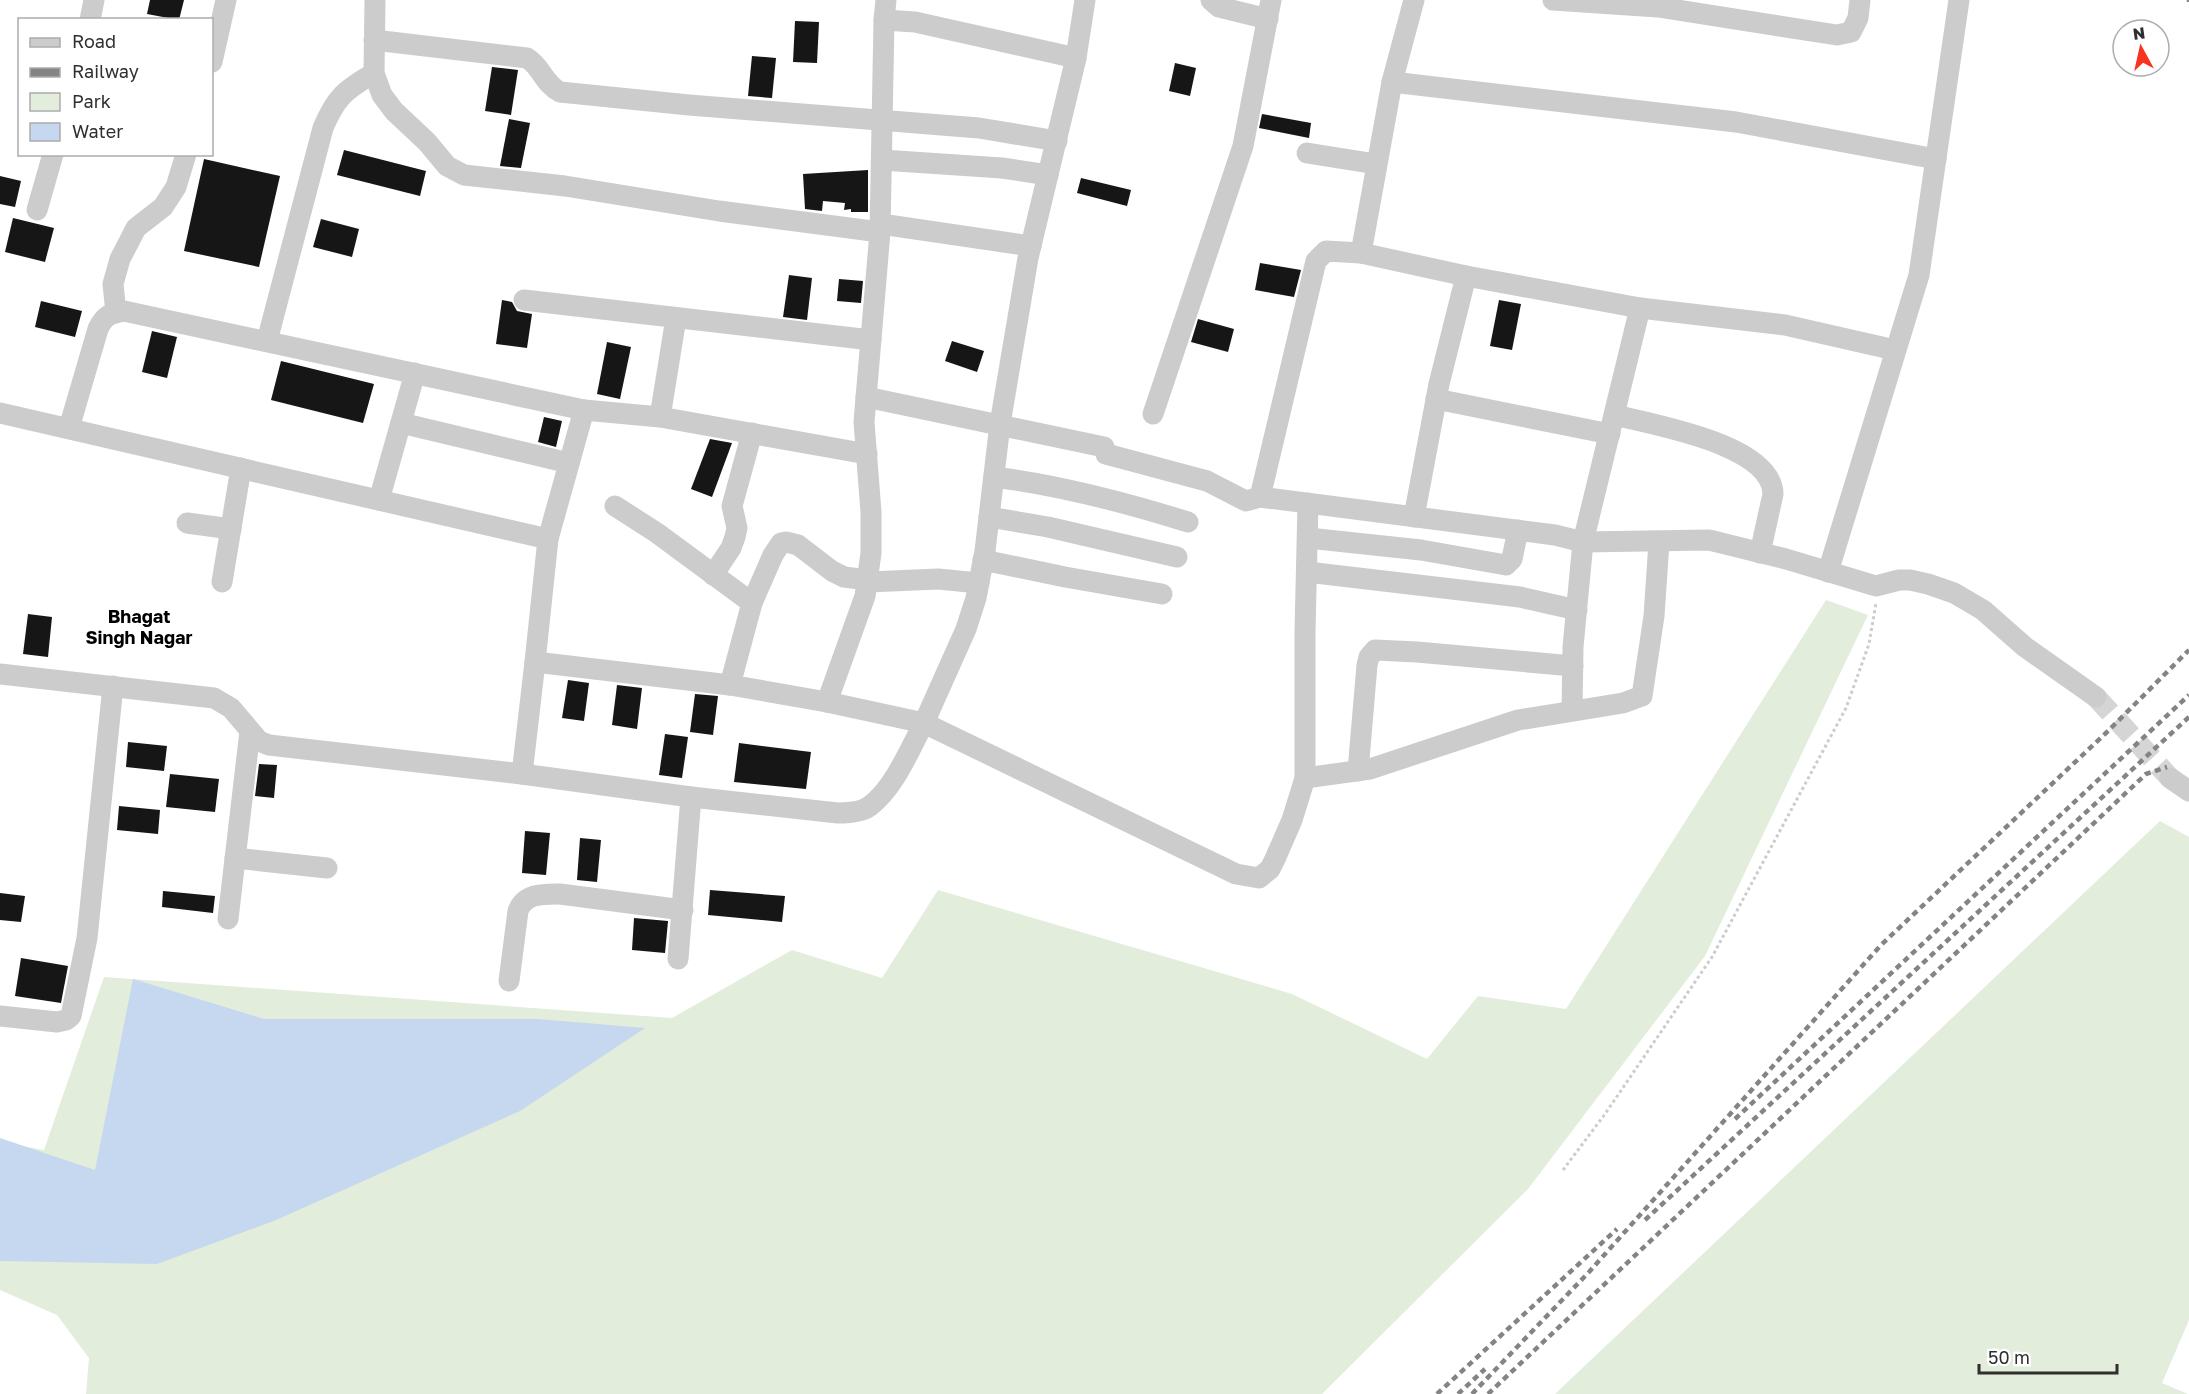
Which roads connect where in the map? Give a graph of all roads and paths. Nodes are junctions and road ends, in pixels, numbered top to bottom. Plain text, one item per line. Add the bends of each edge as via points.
1 (94, 0) edge
2 (225, 0) edge
3 (375, 0) edge
4 (1085, 0) edge
5 (1211, 0) edge
6 (1414, 0) edge
7 (1552, 0) edge
8 (1860, 0) edge
9 (1959, 0) edge
10 (1269, 9) edge
11 (885, 10) edge
12 (90, 18) edge
13 (374, 40) junction
14 (213, 57) edge
15 (1076, 58) junction
16 (374, 73) junction
17 (1392, 82) junction
18 (884, 121) junction
19 (1057, 141) junction
20 (1307, 153) dead end
21 (52, 156) edge
22 (185, 156) edge
23 (1936, 159) junction
24 (882, 160) junction
25 (1376, 164) junction
26 (1048, 175) junction
27 (37, 210) dead end
28 (881, 228) junction
29 (1031, 246) junction
30 (1361, 253) junction
31 (1466, 276) junction
32 (524, 300) dead end
33 (1641, 308) junction
34 (116, 313) junction
35 (676, 318) junction
36 (871, 340) junction
37 (267, 341) junction
38 (1896, 350) junction
39 (415, 373) junction
40 (866, 398) junction
41 (1436, 399) junction
42 (584, 410) junction
43 (0, 413) edge
44 (1153, 414) dead end
45 (660, 417) junction
46 (401, 423) junction
47 (1000, 424) junction
48 (1612, 424) junction
49 (69, 428) junction
50 (752, 433) junction
51 (867, 454) junction
52 (569, 463) junction
53 (241, 468) junction
54 (994, 477) junction
55 (1260, 497) junction
56 (379, 500) junction
57 (1308, 503) junction
58 (615, 506) dead end
59 (989, 517) junction
60 (1414, 517) junction
61 (1188, 522) dead end
62 (187, 523) dead end
63 (231, 529) junction
64 (1518, 530) junction
65 (1308, 538) junction
66 (548, 539) junction
67 (1583, 542) junction
68 (1659, 542) junction
69 (1760, 553) junction
70 (1177, 557) dead end
71 (983, 560) junction
72 (1307, 572) junction
73 (1828, 572) junction
74 (713, 574) junction
75 (868, 581) junction
76 (222, 582) dead end
77 (979, 584) junction
78 (1876, 586) junction
79 (1162, 594) dead end
80 (752, 603) junction
81 (1577, 610) junction
82 (535, 662) junction
83 (1573, 666) junction
84 (0, 674) edge
85 (730, 685) junction
86 (113, 686) junction
87 (2096, 697) tunnel mouth
88 (826, 702) junction
89 (1572, 711) junction
90 (924, 723) junction
91 (250, 730) junction
92 (1358, 771) junction
93 (522, 774) junction
94 (1305, 778) junction
95 (2169, 778) tunnel mouth
96 (2189, 791) edge
97 (691, 797) junction
98 (236, 858) junction
99 (327, 868) dead end
100 (683, 910) junction
101 (228, 919) dead end
102 (678, 959) dead end
103 (509, 981) dead end
104 (0, 1016) edge
105 (1563, 1170) dead end

1 - 12 street
2 - 14 street
3 - 13 street
4 - 15 street
5 - 10 street via 1219,7
6 - 17 street
7 - 8 street via 1658,7 1846,35 1858,18
9 - 23 street
10 - 44 street via 1244,146
11 - 15 street via 915,22
11 - 18 street
13 - 16 street
13 - 18 street via 527,58 560,92
15 - 19 street
16 - 28 street via 394,111 447,166 464,175 565,186 719,212
16 - 37 street via 335,102 323,128
17 - 23 street via 1736,122
17 - 25 street
18 - 19 street via 979,128
18 - 24 street
19 - 26 street
20 - 25 street
21 - 27 street
22 - 34 street via 176,187 163,207 136,228 120,259 113,285
23 - 38 street via 1918,275
24 - 26 street
24 - 28 street
25 - 30 street
26 - 29 street
28 - 29 street
28 - 36 street
29 - 47 street
30 - 31 street
30 - 55 street via 1326,251 1316,261
31 - 33 street
31 - 41 street
32 - 35 street
33 - 38 street via 1785,325
33 - 48 street
34 - 37 street
34 - 49 street via 102,320 98,329
35 - 36 street
35 - 45 street
36 - 40 street
37 - 39 street
38 - 73 street
39 - 42 street
39 - 46 street
40 - 47 street
40 - 51 street
41 - 48 street
41 - 60 street
42 - 45 street
42 - 52 street
43 - 49 street
45 - 50 street
46 - 52 street
46 - 56 street
47 - 54 street
47 - 55 street via 1104,447 1106,454 1207,481 1246,501
48 - 67 street
48 - 69 street via 1706,437 1753,462 1773,487
49 - 53 street
50 - 51 street
50 - 74 street via 732,506 735,537
51 - 75 street via 871,512
52 - 66 street
53 - 56 street
53 - 63 street
54 - 59 street
54 - 61 street via 1039,482
55 - 57 street
56 - 66 street
57 - 60 street
57 - 65 street
58 - 74 street
59 - 70 street
59 - 71 street
60 - 64 street
62 - 63 street
63 - 76 street
64 - 65 street via 1512,559 1506,565 1421,550
64 - 67 street
65 - 72 street
66 - 82 street
67 - 68 street
67 - 81 street
68 - 69 street via 1709,540
68 - 89 street via 1654,616 1642,696
69 - 73 street
71 - 77 street
71 - 79 street
72 - 81 street via 1520,597
72 - 94 street
73 - 78 street
74 - 80 street
75 - 77 street via 938,579
75 - 80 street via 832,572 798,545 786,542 778,546
75 - 88 street
77 - 90 street via 966,630
78 - 87 street via 1910,580 1954,593 1983,610 2025,647
78 - 105 path via 1869,644 1846,708 1712,957
80 - 85 street
81 - 83 street
82 - 85 street
82 - 93 street
83 - 89 street
83 - 92 street via 1375,650 1367,665
84 - 86 street
85 - 88 street
86 - 91 street via 214,698 231,708
86 - 104 street via 87,938 71,1016 57,1022
88 - 90 street
89 - 92 street via 1518,720
90 - 94 street via 1251,878 1259,878 1270,870
90 - 97 street via 890,785 869,807 838,813
91 - 93 street via 259,741 269,744
91 - 98 street
92 - 94 street
93 - 97 street
95 - 96 street
97 - 100 street
98 - 99 street
98 - 101 street
100 - 102 street
100 - 103 street via 560,894 528,898 518,911

